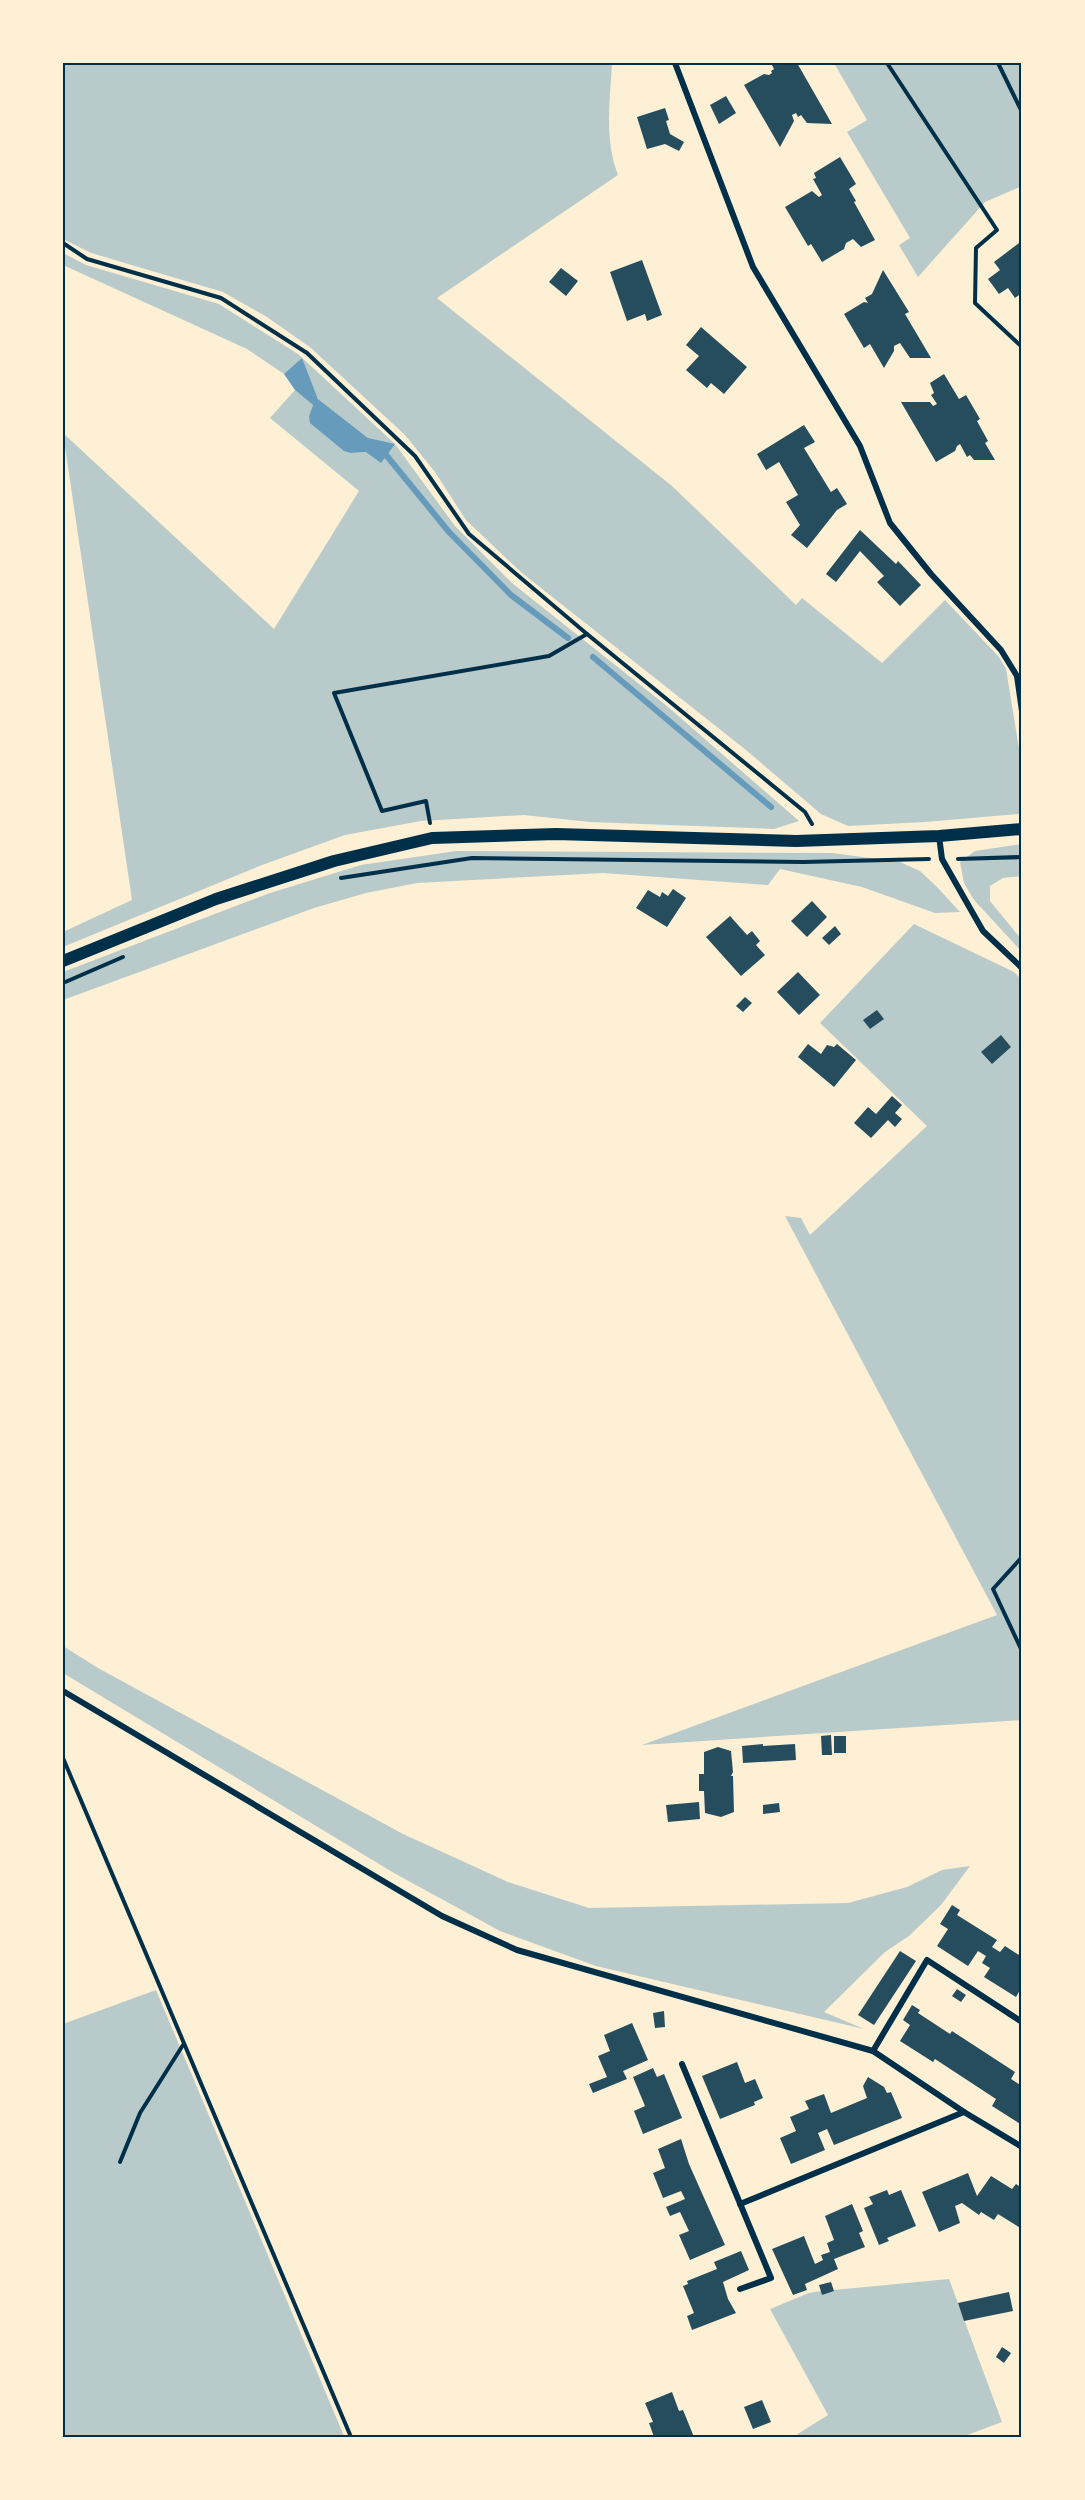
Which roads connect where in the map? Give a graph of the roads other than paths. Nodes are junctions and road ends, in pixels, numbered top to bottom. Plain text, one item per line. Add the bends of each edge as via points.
1 (675, 63) edge
2 (1022, 711) edge
3 (1022, 828) edge
4 (939, 836) junction
5 (63, 961) edge
6 (1022, 968) edge
7 (63, 1691) edge
8 (1022, 2022) edge
9 (873, 2051) junction
10 (682, 2064) dead end
11 (964, 2112) junction
12 (1022, 2147) edge
13 (740, 2204) junction
14 (741, 2289) dead end

1 - 2 street via 753,267 860,446 890,523 1001,650 1017,676
3 - 4 main road
4 - 5 main road via 821,840 556,834 432,838 334,861 216,899
4 - 6 street via 942,859 983,931
7 - 9 street via 442,1916 517,1950
8 - 9 street via 927,1960
9 - 11 street
10 - 13 street
11 - 12 street
11 - 13 street
13 - 14 street via 771,2278

